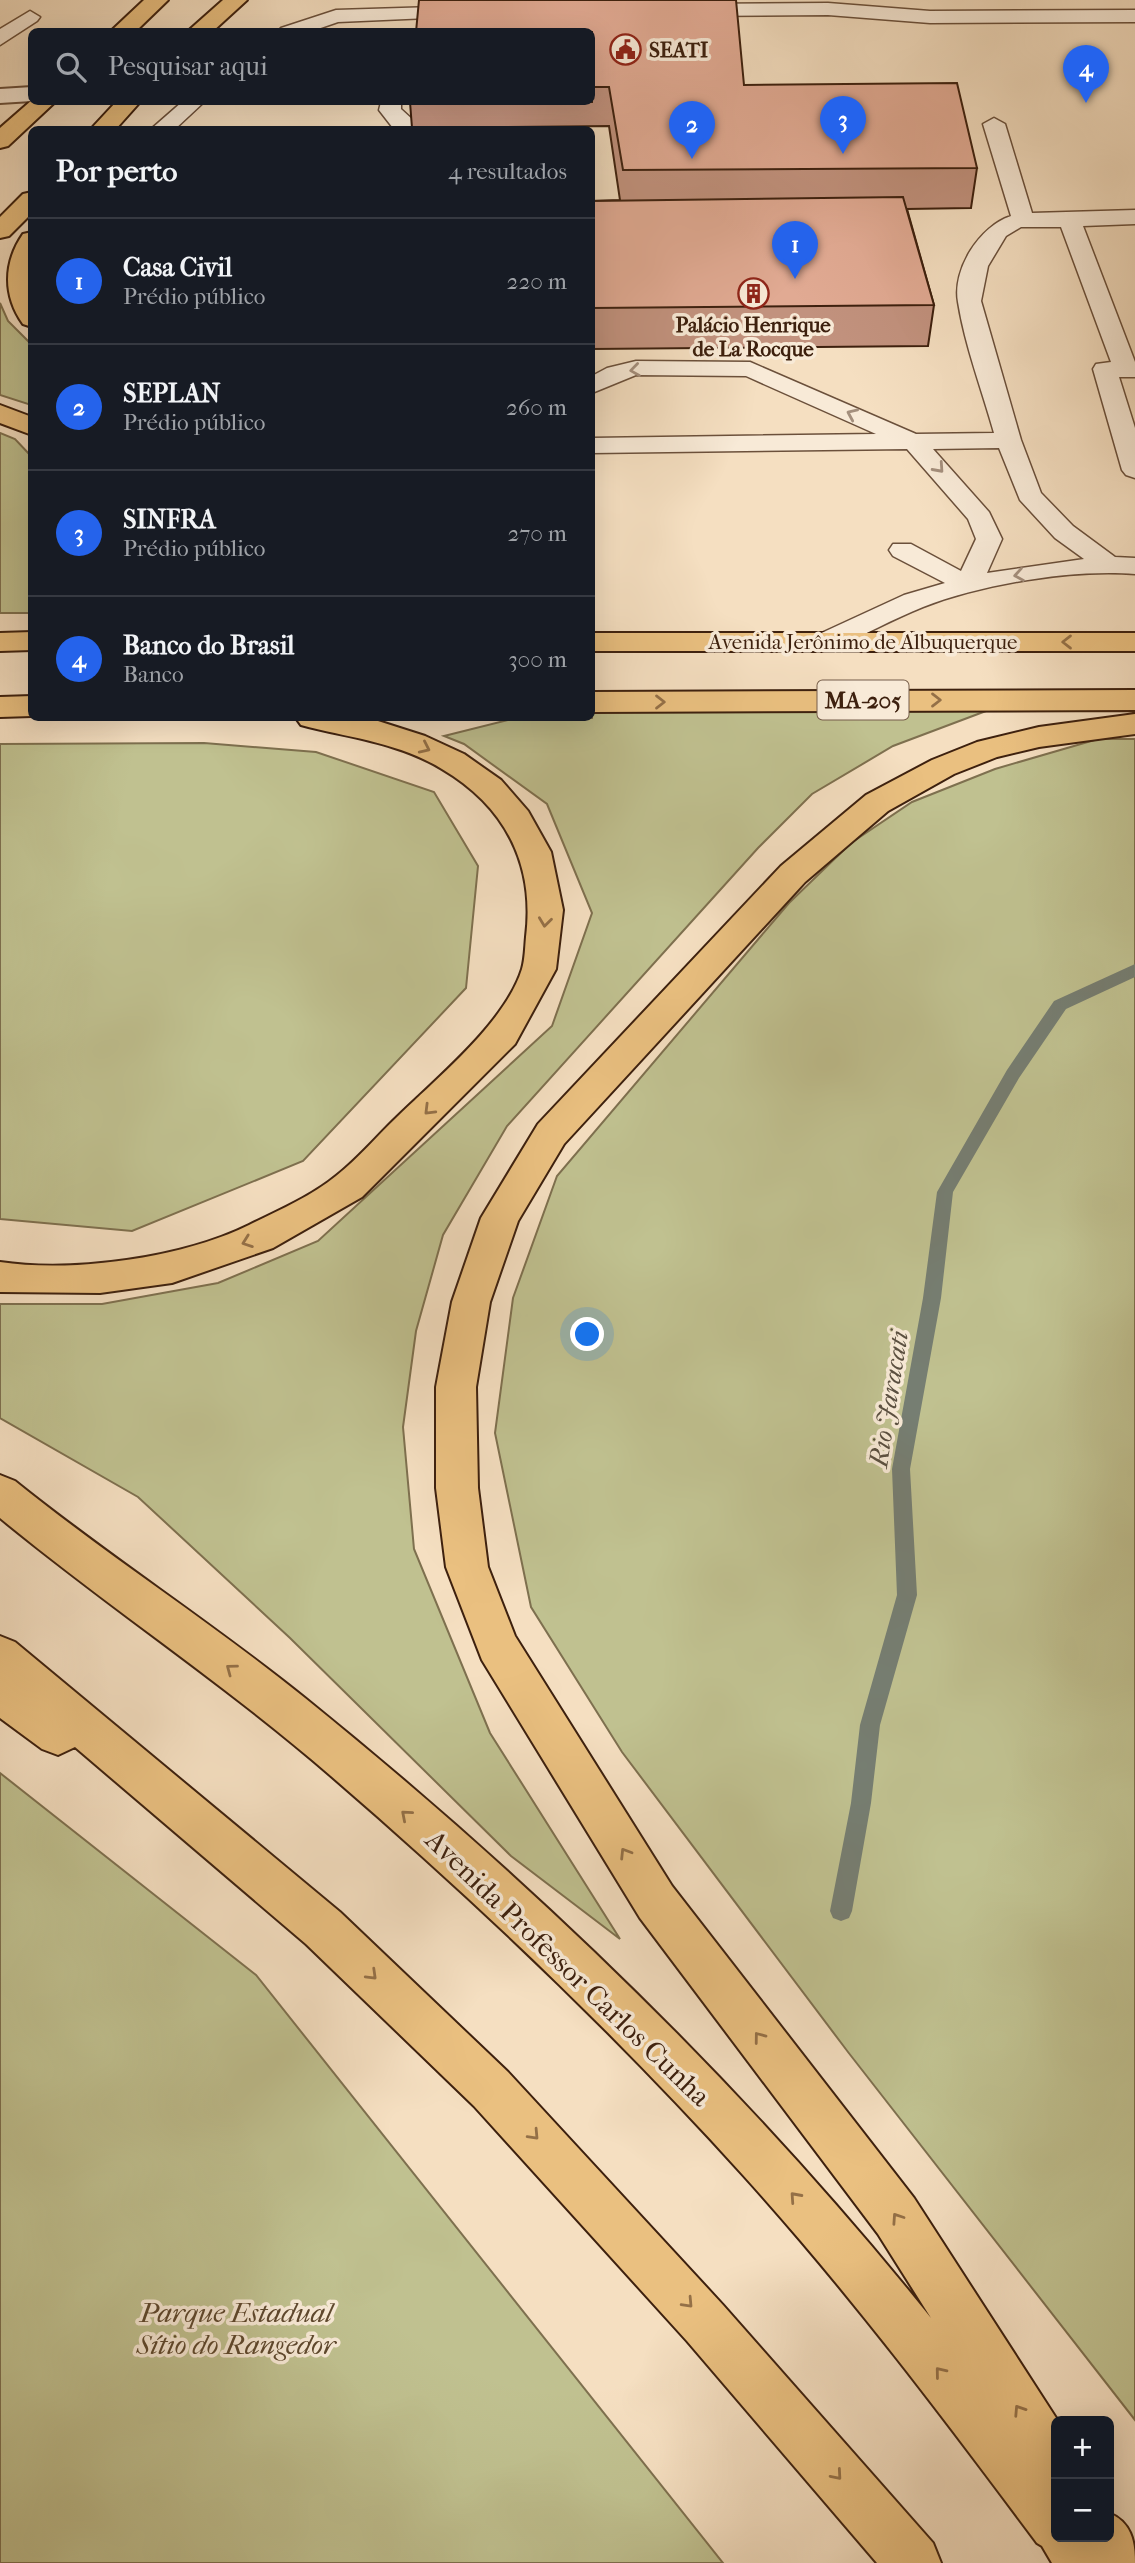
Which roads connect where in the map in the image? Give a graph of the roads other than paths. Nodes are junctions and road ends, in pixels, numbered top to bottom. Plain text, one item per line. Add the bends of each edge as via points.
1 (155, 0) edge
2 (236, 0) edge
3 (399, 0) edge
4 (666, 10) edge
5 (433, 12) junction
6 (484, 12) edge
7 (1135, 16) edge
8 (30, 17) dead end
9 (125, 28) edge
10 (203, 28) edge
11 (300, 28) edge
12 (419, 28) edge
13 (0, 38) edge
14 (28, 94) edge
15 (0, 96) edge
16 (40, 105) edge
17 (126, 105) edge
18 (127, 105) edge
19 (190, 105) edge
20 (391, 105) edge
21 (994, 124) dead end
22 (105, 126) edge
23 (111, 126) edge
24 (165, 126) edge
25 (407, 126) edge
26 (0, 141) edge
27 (28, 203) edge
28 (1135, 217) edge
29 (1023, 220) junction
30 (1070, 220) junction
31 (0, 231) edge
32 (28, 246) edge
33 (28, 308) edge
34 (1122, 370) edge
35 (595, 384) edge
36 (0, 413) edge
37 (28, 425) edge
38 (1009, 440) junction
39 (914, 442) junction
40 (595, 446) edge
41 (1135, 470) edge
42 (902, 550) dead end
43 (1108, 564) junction
44 (1135, 566) edge
45 (968, 585) junction
46 (595, 632) edge
47 (28, 641) edge
48 (0, 642) edge
49 (595, 642) edge
50 (678, 642) junction
51 (825, 642) junction
52 (1135, 642) edge
53 (1135, 700) edge
54 (595, 702) edge
55 (0, 706) edge
56 (28, 706) edge
57 (328, 721) edge
58 (1135, 724) edge
59 (0, 1277) edge
60 (0, 1493) edge
61 (0, 1656) edge
62 (0, 1693) edge
63 (323, 1928) junction
64 (1051, 2459) edge
65 (1051, 2517) edge
66 (1070, 2542) edge
67 (1104, 2542) edge
68 (913, 2563) edge
69 (1086, 2563) edge
70 (1118, 2563) edge

1 - 9 main road
2 - 10 main road
3 - 5 lane
4 - 7 lane via 828,9 930,17
5 - 6 lane
5 - 11 lane via 336,16
5 - 12 lane
8 - 13 lane
14 - 15 street
16 - 26 main road
17 - 22 main road
18 - 23 main road
19 - 24 lane
20 - 25 lane via 390,110
21 - 29 lane
27 - 31 main road
28 - 30 lane
29 - 30 lane
29 - 38 lane via 990,235 970,280 969,301
30 - 34 lane
32 - 33 main road via 19,282
34 - 41 lane
39 -> 35 lane via 750,369 636,368
36 - 37 main road
38 - 39 lane
38 - 43 lane via 1029,495 1064,532
39 - 40 lane
39 -> 45 lane via 980,517 989,539
42 - 45 lane
43 - 44 lane
43 -> 45 lane
45 - 51 lane via 914,601
46 - 50 main road
47 - 48 main road
49 - 50 main road, Avenida Jerônimo de Albuquerque
50 - 51 main road, Avenida Jerônimo de Albuquerque
52 -> 51 main road, Avenida Jerônimo de Albuquerque
54 -> 53 main road, MA-205
55 - 56 main road
57 -> 59 main road via 414,743 453,761 490,788 517,819 535,852 546,910 539,969 503,1035 349,1187 260,1237 172,1268 100,1278
64 -> 58 main road via 896,2216 656,1902 497,1646 467,1567 457,1488 456,1387 471,1302 500,1218 551,1134 793,874 877,803 943,767 988,749 1039,737
65 -> 60 main road, Avenida Professor Carlos Cunha via 837,2245 717,2110 531,1925 289,1712
61 - 63 main road
62 - 63 main road
63 -> 68 main road via 491,2089 705,2323
66 - 69 main road
67 - 70 main road

